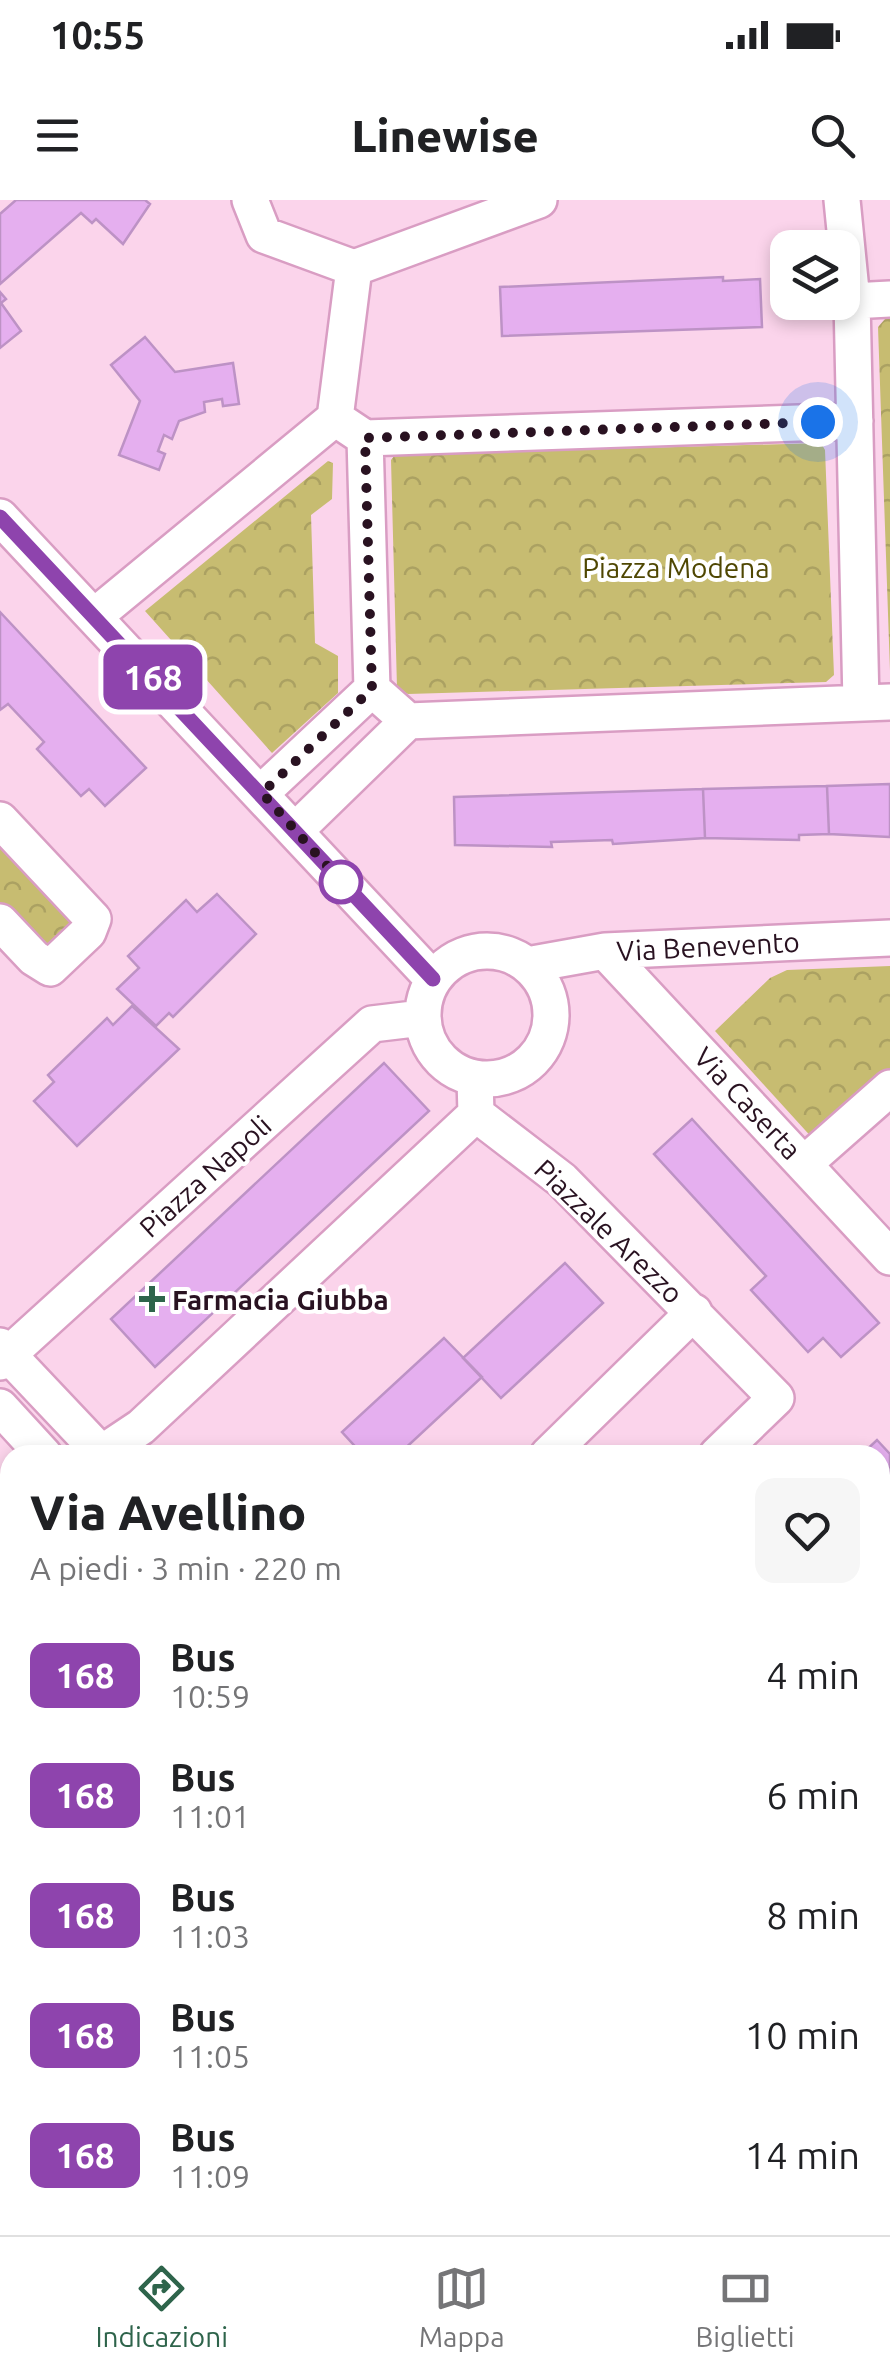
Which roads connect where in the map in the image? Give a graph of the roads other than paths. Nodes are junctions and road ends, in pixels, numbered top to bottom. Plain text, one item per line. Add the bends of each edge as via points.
1 (250, 200) edge
2 (539, 200) edge
3 (842, 200) edge
4 (845, 230) edge
5 (354, 268) junction
6 (890, 300) edge
7 (860, 301) edge
8 (853, 320) edge
9 (334, 418) junction
10 (856, 421) junction
11 (365, 438) junction
12 (0, 517) edge
13 (96, 615) junction
14 (372, 689) junction
15 (875, 702) edge
16 (408, 721) junction
17 (262, 793) junction
18 (0, 820) edge
19 (296, 831) junction
20 (0, 922) edge
21 (890, 938) edge
22 (605, 951) junction
23 (527, 965) junction
24 (433, 979) junction
25 (422, 1018) junction
26 (890, 1088) edge
27 (475, 1097) junction
28 (804, 1163) junction
29 (890, 1257) edge
30 (694, 1312) junction
31 (3, 1354) edge
32 (0, 1408) edge
33 (35, 1445) edge
34 (92, 1445) edge
35 (114, 1445) edge
36 (558, 1445) edge
37 (727, 1445) edge

1 - 5 street via 264,236
2 - 5 street
3 - 4 street
5 - 9 street
6 - 7 street
8 - 10 street
9 - 11 street
9 - 13 street
10 - 11 street
10 - 15 street
11 - 14 street
12 - 13 street
13 - 17 street
14 - 16 street
14 - 17 street
15 - 16 street
16 - 19 street
17 - 19 street
18 - 20 street via 93,919 50,968
19 - 24 street
21 - 22 street, Via Benevento
22 - 23 street, Via Benevento
22 - 28 street, Via Caserta
23 - 24 street via 498,952 467,954
23 - 27 street via 550,1000 546,1042 534,1060
24 - 25 street
25 - 27 street via 438,1058
25 - 31 street, Piazza Napoli via 372,1024
26 - 28 street
27 - 30 street, Piazzale Arezzo
27 - 35 street via 141,1427
28 - 29 street, Via Caserta
30 - 36 street, Piazzale Arezzo
30 - 37 street, Piazzale Arezzo via 776,1398
31 - 34 street
32 - 33 street

